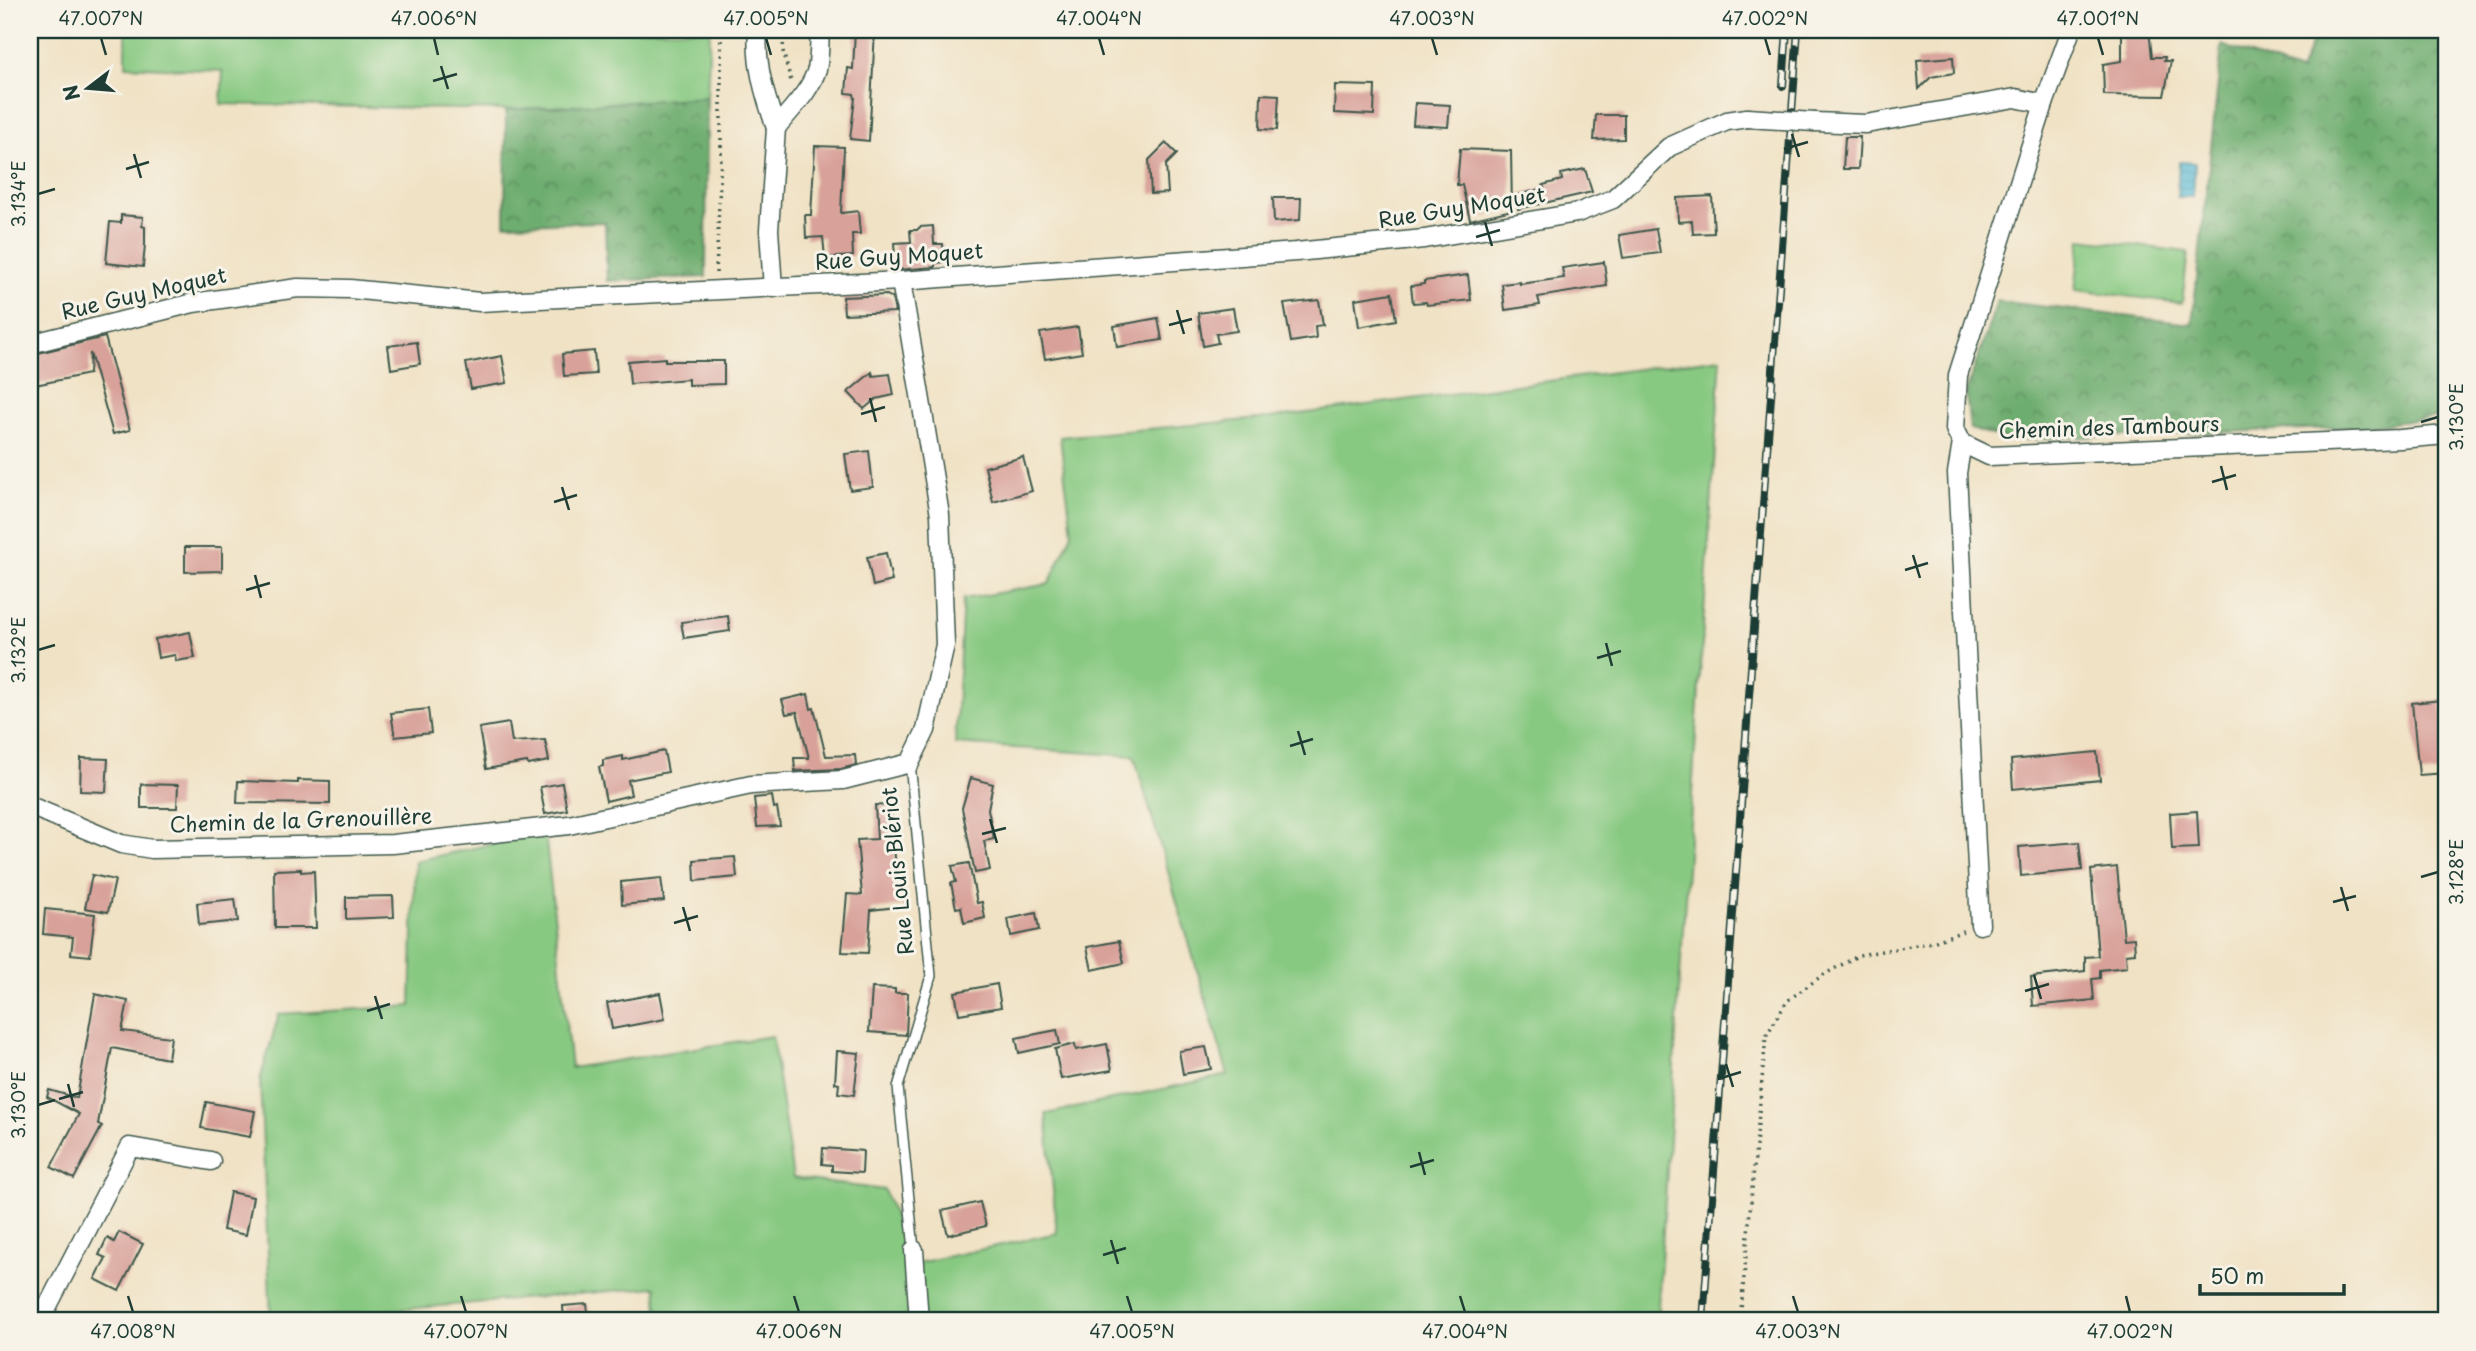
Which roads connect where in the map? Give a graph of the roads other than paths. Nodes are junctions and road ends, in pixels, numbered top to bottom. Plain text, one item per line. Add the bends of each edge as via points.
1 (758, 30) edge
2 (820, 30) edge
3 (2071, 30) edge
4 (2045, 104) junction
5 (776, 128) junction
6 (901, 281) junction
7 (773, 288) junction
8 (30, 344) edge
9 (2446, 435) edge
10 (1962, 443) junction
11 (910, 763) junction
12 (30, 806) edge
13 (1980, 925) road end
14 (211, 1161) dead end
15 (914, 1250) joint
16 (40, 1321) edge
17 (919, 1321) edge

1 - 5 street via 764,94
2 - 5 street via 817,69 804,96
3 - 4 street
4 - 6 street, Rue Guy Moquet, bridge via 2015,98 1866,124 1727,121 1669,147 1613,199 1577,213 1424,239
4 - 10 street via 1958,374 1955,429
5 - 7 street via 769,230
6 - 7 street, Rue Guy Moquet
6 - 11 street, Rue Louis Blériot via 940,515 945,645 926,730
7 - 8 street, Rue Guy Moquet via 480,302 298,288 193,303
9 - 10 street, Chemin des Tambours via 1989,456
10 - 13 street via 1957,472
11 - 12 street, Chemin de la Grenouillère via 843,780 751,785 569,825 393,844 152,849 121,844
11 - 15 lane, Rue Louis Blériot via 932,976 898,1087
14 - 16 street via 130,1147
15 - 17 street

